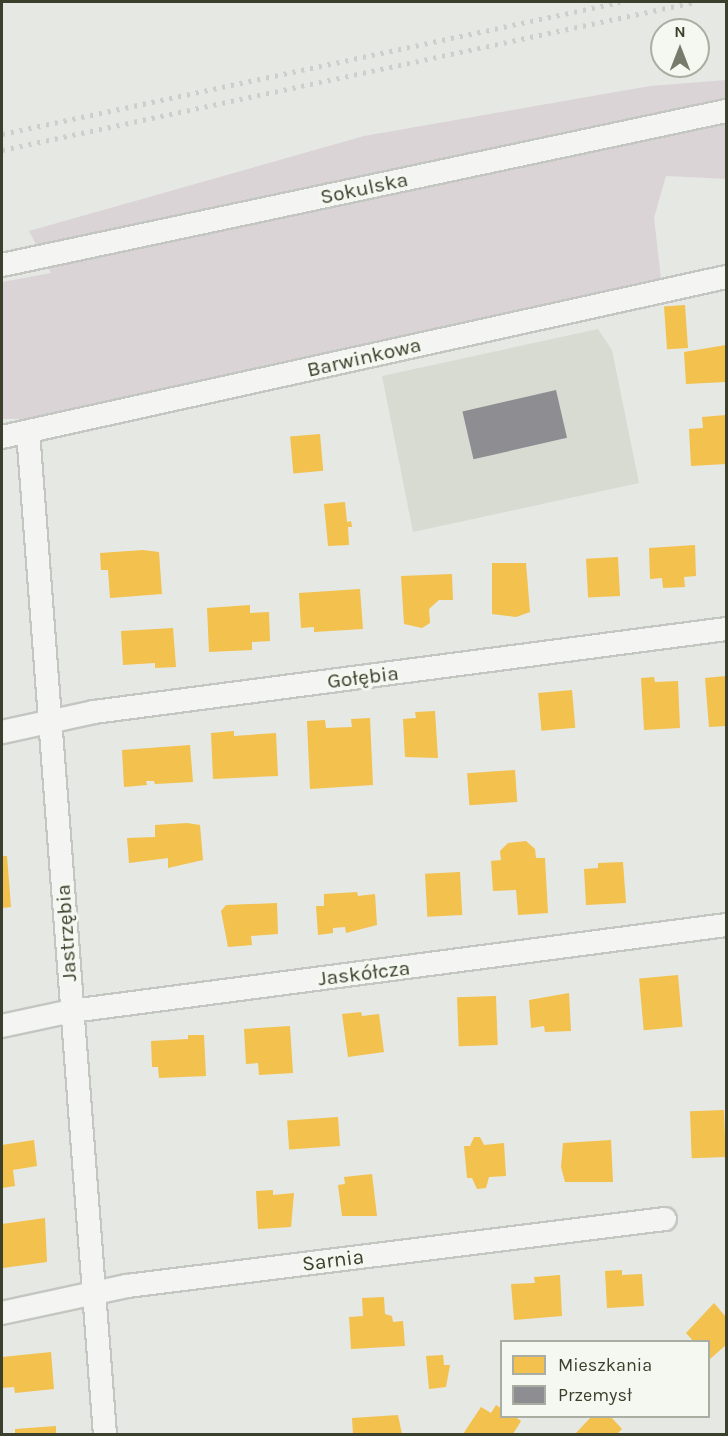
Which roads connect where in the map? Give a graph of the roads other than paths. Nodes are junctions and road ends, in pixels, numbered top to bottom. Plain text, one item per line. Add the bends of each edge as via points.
1 (726, 111) edge
2 (2, 265) edge
3 (726, 277) edge
4 (28, 432) junction
5 (2, 437) edge
6 (726, 629) edge
7 (52, 721) junction
8 (2, 732) edge
9 (726, 925) edge
10 (72, 1011) junction
11 (2, 1026) edge
12 (665, 1219) dead end
13 (96, 1293) junction
14 (2, 1313) edge
15 (105, 1434) edge

1 - 2 street, Sokulska
3 - 4 street, Barwinkowa
4 - 5 street, Barwinkowa
4 - 7 street, Jastrzębia
6 - 7 street, Gołębia via 94,712
7 - 8 street, Gołębia
7 - 10 street, Jastrzębia
9 - 10 street, Jaskółcza
10 - 11 street, Jaskółcza
10 - 13 street, Jastrzębia
12 - 13 street, Sarnia
13 - 14 street, Sarnia
13 - 15 street, Jastrzębia

